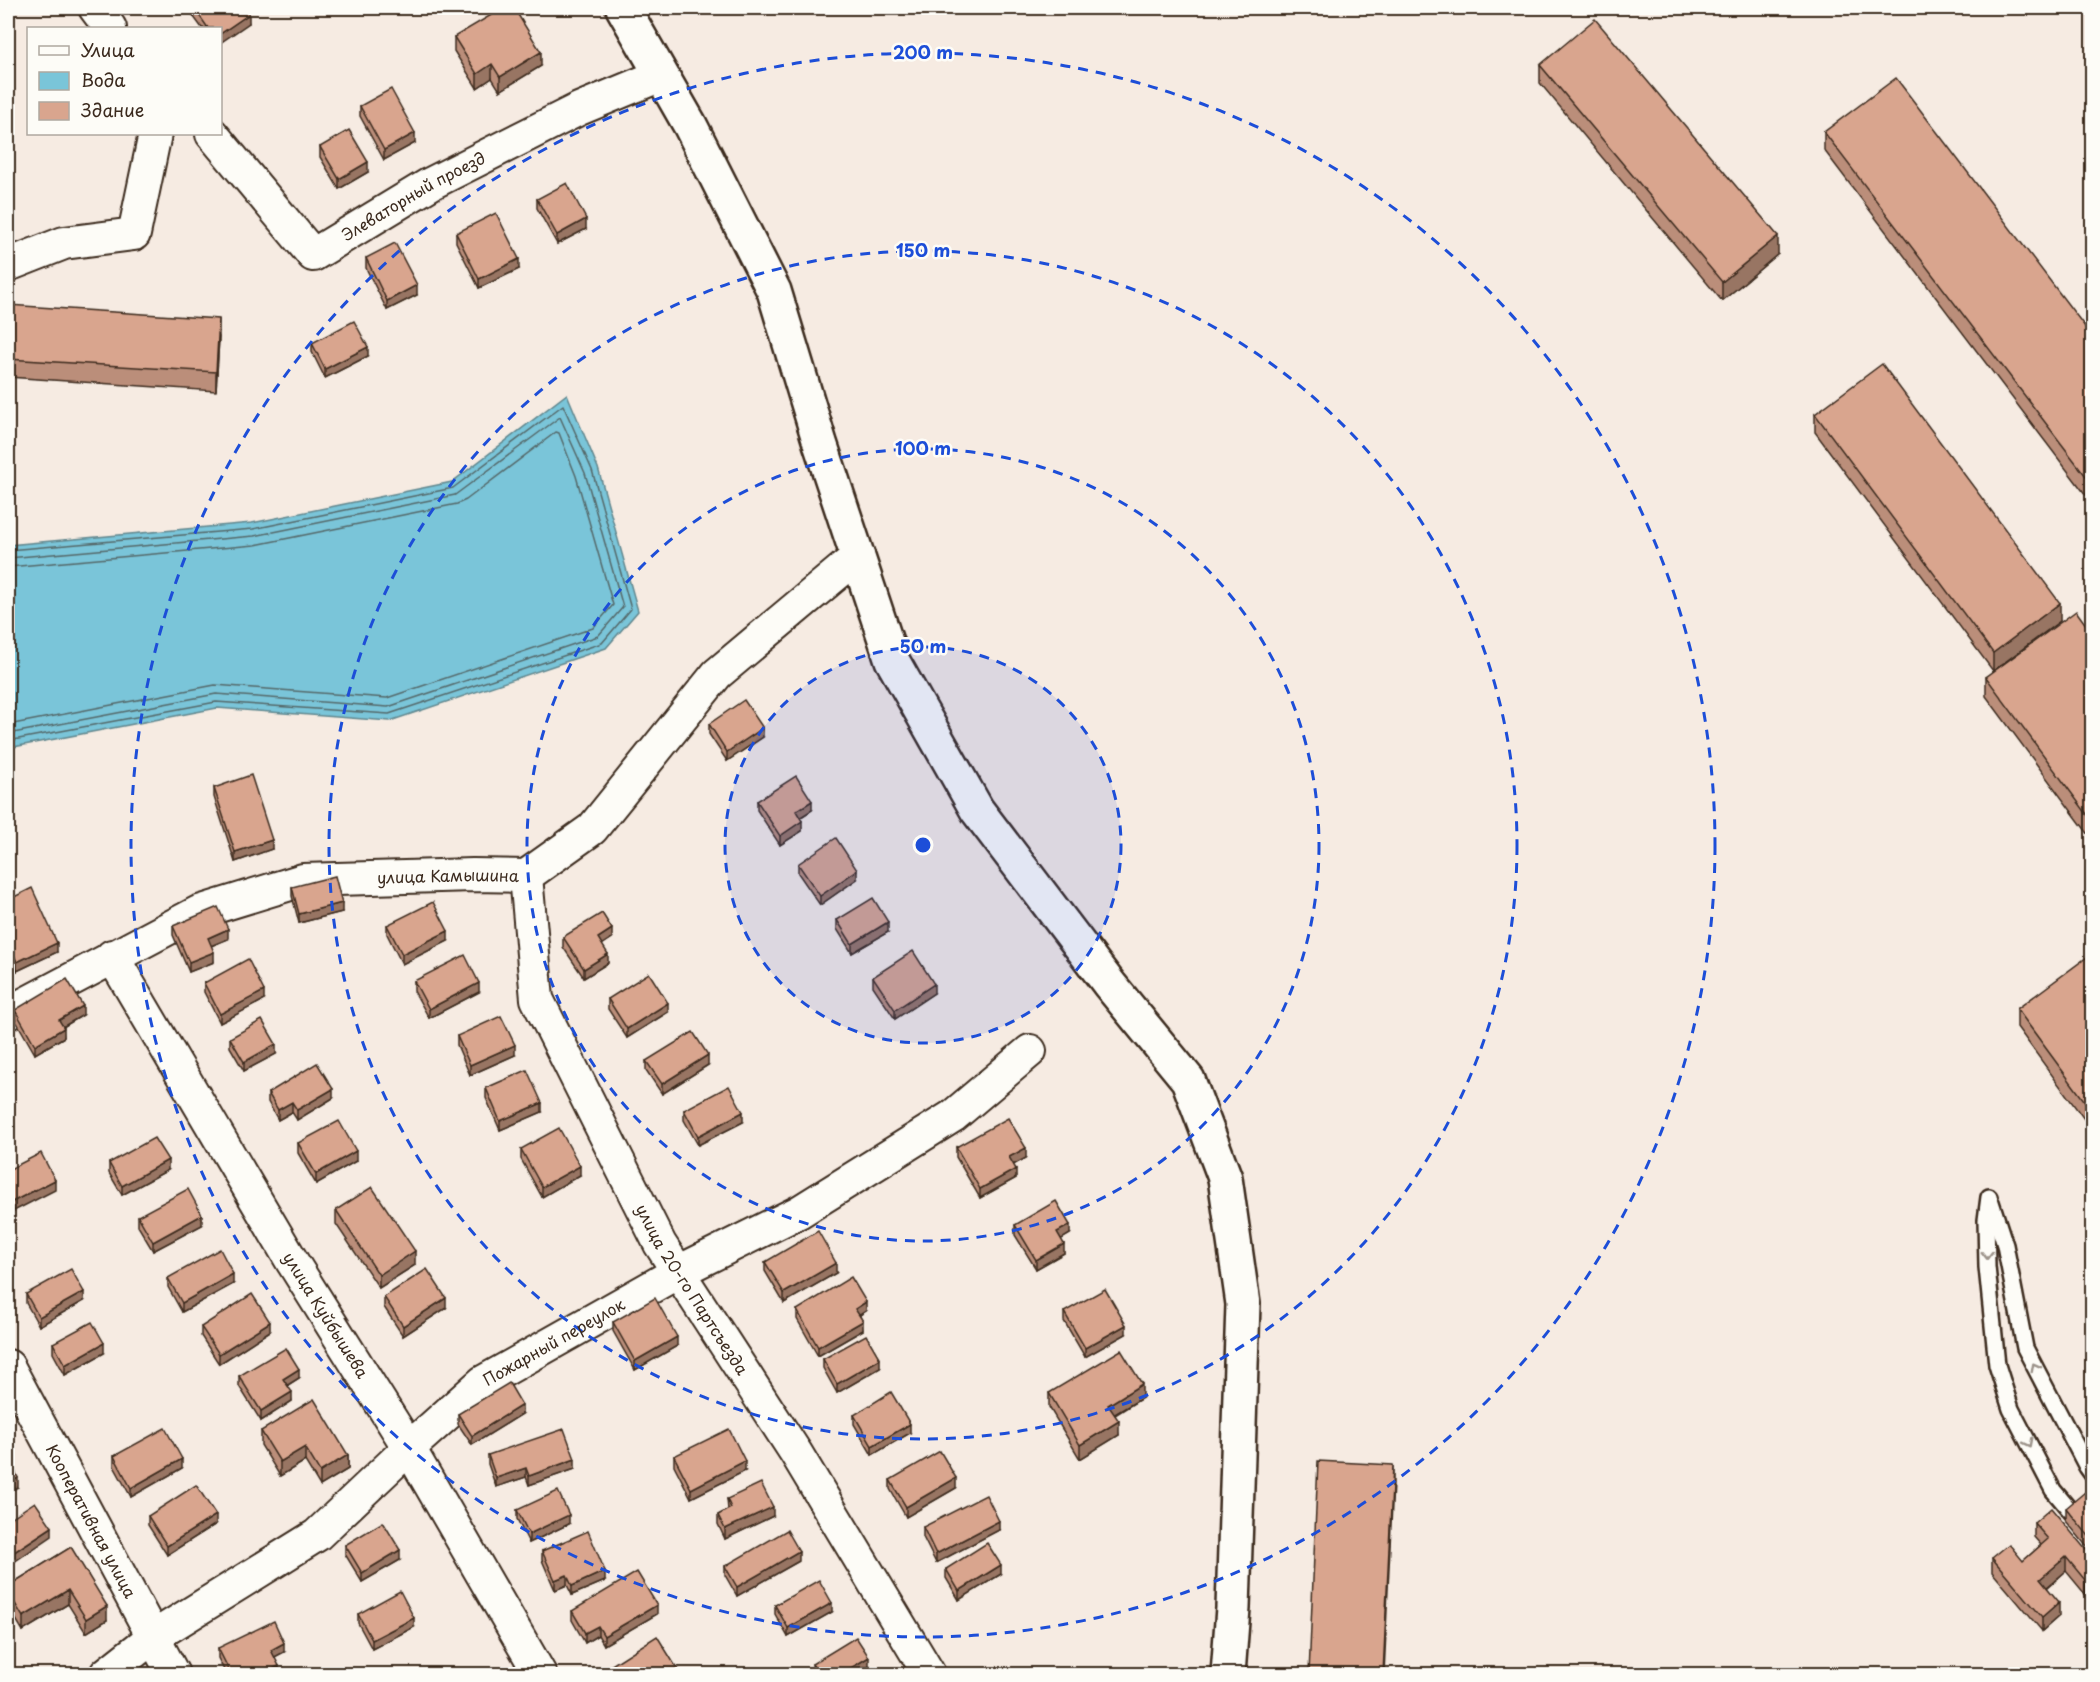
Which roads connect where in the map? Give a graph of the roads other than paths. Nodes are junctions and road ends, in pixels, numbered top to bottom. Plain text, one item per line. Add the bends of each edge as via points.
1 (95, 8) edge
2 (622, 8) edge
3 (109, 27) edge
4 (661, 75) junction
5 (155, 135) edge
6 (214, 135) edge
7 (8, 265) edge
8 (858, 556) junction
9 (526, 876) junction
10 (112, 956) junction
11 (8, 1013) edge
12 (1030, 1051) dead end
13 (678, 1272) junction
14 (8, 1366) edge
15 (409, 1448) junction
16 (2092, 1474) edge
17 (2074, 1515) edge
18 (153, 1637) junction
19 (106, 1674) edge
20 (173, 1674) edge
21 (540, 1674) edge
22 (929, 1674) edge
23 (1228, 1674) edge

1 - 3 street
2 - 4 street
4 - 6 street, Элеваторный проезд via 579,109 430,184 313,255
4 - 8 street via 774,291
5 - 7 street via 134,234 64,243
8 - 9 street, улица Камышина via 717,674 592,830
8 - 23 street via 892,660 977,810 1188,1080 1225,1178 1244,1304
9 - 10 street, улица Камышина via 303,879 199,912
9 - 13 street, улица 20-го Партсъезда via 537,999 660,1244
10 - 11 street, улица Камышина
10 - 15 street, улица Куйбышева via 293,1263
12 - 13 street, Пожарный переулок via 952,1116 799,1212
13 - 15 street, Пожарный переулок via 483,1382
13 - 22 street, улица 20-го Партсъезда via 796,1453
14 - 18 street, Кооперативная улица
15 - 18 street, Пожарный переулок via 317,1535
15 - 21 street, улица Куйбышева
16 -> 17 lane via 2025,1348 2005,1245 1989,1197 1987,1267 1997,1365 2016,1419 2053,1490
18 - 19 street, Пожарный переулок
18 - 20 street, Кооперативная улица

